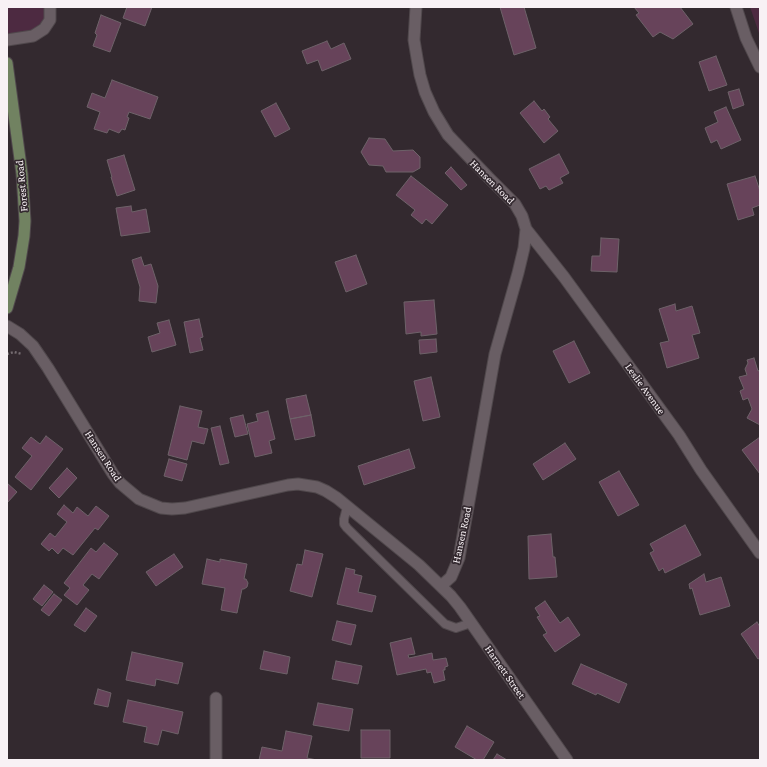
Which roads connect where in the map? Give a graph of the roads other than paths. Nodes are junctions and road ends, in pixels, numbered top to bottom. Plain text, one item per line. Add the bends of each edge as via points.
1 (50, 7) edge
2 (416, 7) edge
3 (736, 7) edge
4 (7, 40) edge
5 (7, 63) edge
6 (760, 67) edge
7 (526, 229) junction
8 (7, 308) edge
9 (7, 326) edge
10 (347, 507) junction
11 (760, 553) edge
12 (441, 586) junction
13 (471, 623) junction
14 (216, 698) dead end
15 (216, 760) edge
16 (568, 760) edge

1 - 4 street via 50,20 44,30 33,36
2 - 7 street, Hansen Road via 414,40 417,58 425,92 434,112 448,135 515,204
3 - 6 street via 746,38
5 - 8 main road, Forest Road via 22,174 25,221 19,267
7 - 11 street, Leslie Avenue via 679,435
7 - 12 street, Hansen Road via 518,273 495,354 459,558 451,577
9 - 10 street, Hansen Road via 33,346 113,474 139,499 161,508 185,508 298,484 326,491
10 - 12 street, Hansen Road
10 - 13 lane via 344,519 347,528 445,624 456,628
12 - 13 street, Harnett Street
13 - 16 street, Harnett Street
14 - 15 street

